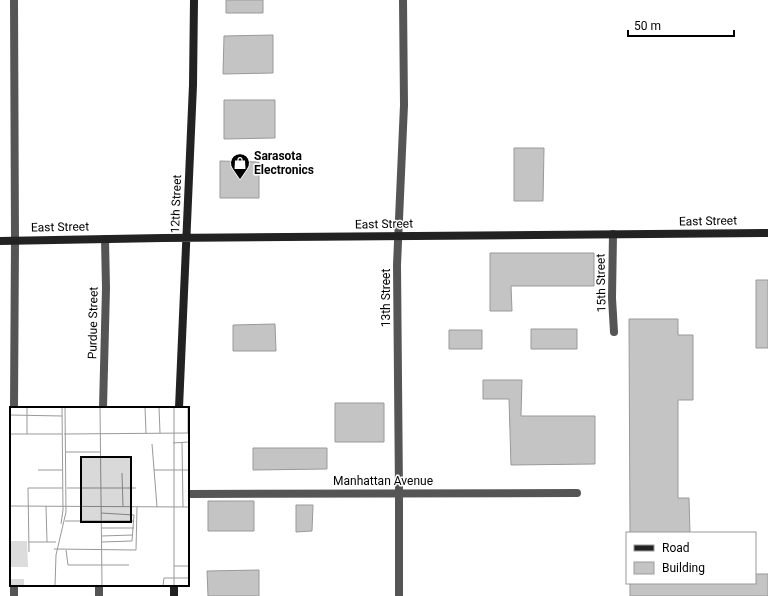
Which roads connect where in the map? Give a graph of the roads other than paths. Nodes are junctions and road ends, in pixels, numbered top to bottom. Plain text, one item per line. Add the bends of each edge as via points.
1 (14, 0) edge
2 (194, 0) edge
3 (403, 0) edge
4 (768, 232) edge
5 (613, 234) junction
6 (398, 236) junction
7 (186, 238) junction
8 (105, 239) junction
9 (0, 240) edge
10 (15, 240) junction
11 (614, 332) dead end
12 (14, 407) edge
13 (103, 407) edge
14 (179, 407) edge
15 (577, 492) dead end
16 (399, 493) junction
17 (189, 494) edge
18 (399, 596) edge

1 - 10 street
2 - 7 street, 12th Street
3 - 6 street, 13th Street via 403,112
4 - 5 street, East Street
5 - 6 street, East Street
5 - 11 street, 15th Street
6 - 7 street, East Street
6 - 16 street, 13th Street
7 - 8 street, East Street
7 - 14 street, 12th Street
8 - 10 street, East Street
8 - 13 street, Purdue Street
9 - 10 street, East Street
10 - 12 street
15 - 16 street, Manhattan Avenue
16 - 17 street, Manhattan Avenue
16 - 18 street, 13th Street

